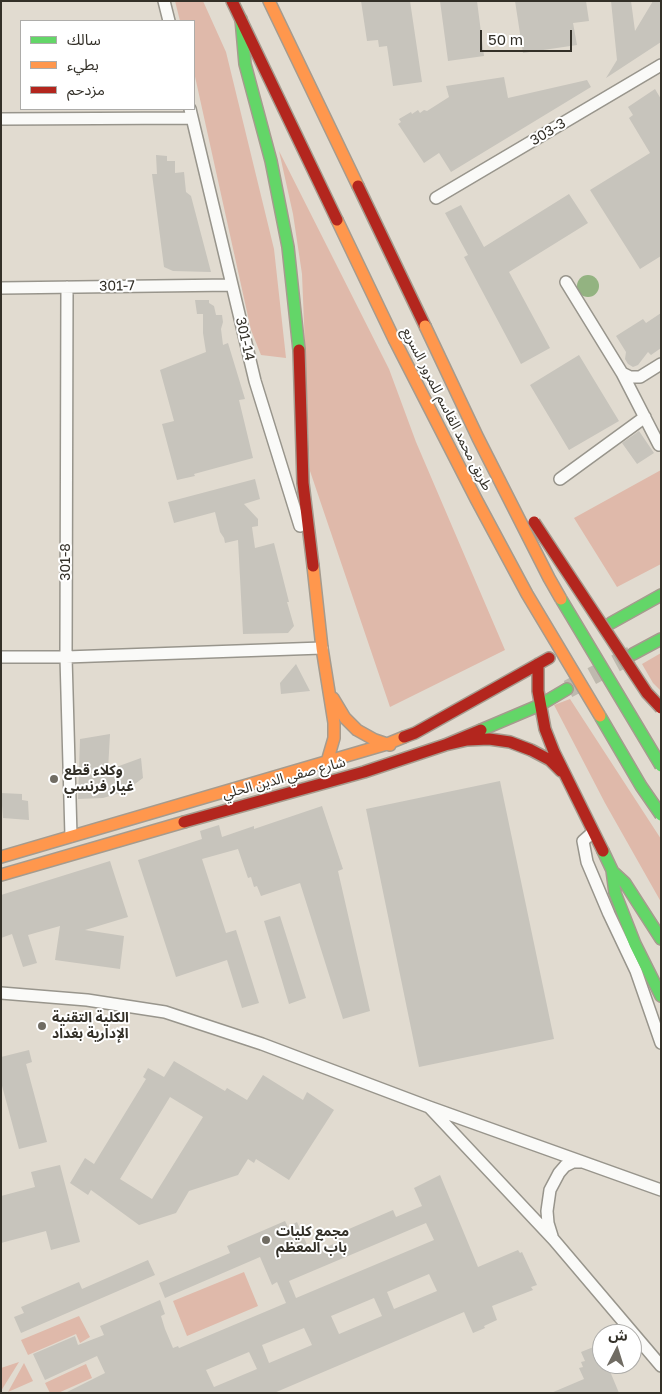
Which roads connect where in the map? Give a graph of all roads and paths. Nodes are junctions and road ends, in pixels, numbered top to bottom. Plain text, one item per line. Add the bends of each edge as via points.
1 (164, 1) edge
2 (232, 1) edge
3 (269, 1) edge
4 (241, 19) junction
5 (169, 20) edge
6 (661, 65) edge
7 (191, 114) edge
8 (1, 119) edge
9 (436, 198) dead end
10 (566, 282) dead end
11 (232, 285) junction
12 (67, 287) junction
13 (1, 288) edge
14 (661, 364) edge
15 (622, 373) junction
16 (645, 417) junction
17 (478, 438) junction
18 (659, 445) dead end
19 (560, 479) dead end
20 (312, 566) junction
21 (661, 595) edge
22 (610, 624) dead end
23 (661, 638) edge
24 (322, 648) junction
25 (633, 654) tunnel mouth
26 (66, 657) junction
27 (1, 658) edge
28 (549, 658) dead end
29 (538, 664) junction
30 (568, 690) tunnel mouth
31 (330, 693) junction
32 (540, 705) junction
33 (661, 708) edge
34 (387, 744) junction
35 (445, 745) junction
36 (327, 762) junction
37 (661, 766) edge
38 (565, 775) junction
39 (661, 815) edge
40 (592, 833) junction
41 (71, 836) junction
42 (1, 857) edge
43 (612, 870) junction
44 (1, 875) edge
45 (661, 939) edge
46 (1, 993) edge
47 (661, 996) edge
48 (661, 1043) edge
49 (429, 1107) junction
50 (583, 1162) junction
51 (661, 1190) edge
52 (554, 1240) junction
53 (661, 1366) edge

1 - 5 street
2 - 4 main road, طريق محمد القاسم للمرور السريع
3 - 17 main road, طريق محمد القاسم للمرور السريع, bridge
4 - 20 main road via 244,64 271,161 288,247 299,348 303,483
4 - 39 main road, طريق محمد القاسم للمرور السريع, bridge via 394,339 476,499 527,594
6 - 9 street, 303-3
7 - 8 street
7 - 11 street, 301-14
10 - 15 street
11 - 12 street, 301-7
11 - 20 street, 301-14 via 255,381
12 - 13 street, 301-7
12 - 26 street, 301-8
14 - 15 street via 640,377
15 - 16 street
16 - 18 street
16 - 19 street
17 - 33 main road, bridge via 647,693
17 - 37 main road, طريق محمد القاسم للمرور السريع, bridge via 549,578
20 - 24 main road
21 - 22 main road
23 - 25 main road
24 - 26 street
24 - 31 main road
26 - 27 street
26 - 41 street, 301-8
28 - 29 main road, شارع صفي الدين الحلي
29 - 32 main road
29 - 34 main road, شارع صفي الدين الحلي via 415,733
30 - 32 main road, شارع صفي الدين الحلي
31 - 34 main road via 345,718 358,730
31 - 36 main road via 334,738
32 - 35 main road, شارع صفي الدين الحلي
32 - 38 main road via 545,729
34 - 35 main road via 410,748
34 - 36 main road, شارع صفي الدين الحلي
35 - 38 main road via 488,739 510,742 550,760
35 - 44 main road, شارع صفي الدين الحلي via 364,772
36 - 41 main road, شارع صفي الدين الحلي
38 - 40 main road
40 - 43 main road
40 - 48 street via 583,841 587,862 636,971
41 - 42 main road, شارع صفي الدين الحلي
43 - 45 main road via 625,883
43 - 47 main road via 615,894
46 - 49 street via 86,1000 165,1012 262,1044
49 - 50 street
49 - 52 street
50 - 51 street
50 - 52 street via 565,1166 550,1190 548,1223
52 - 53 street

